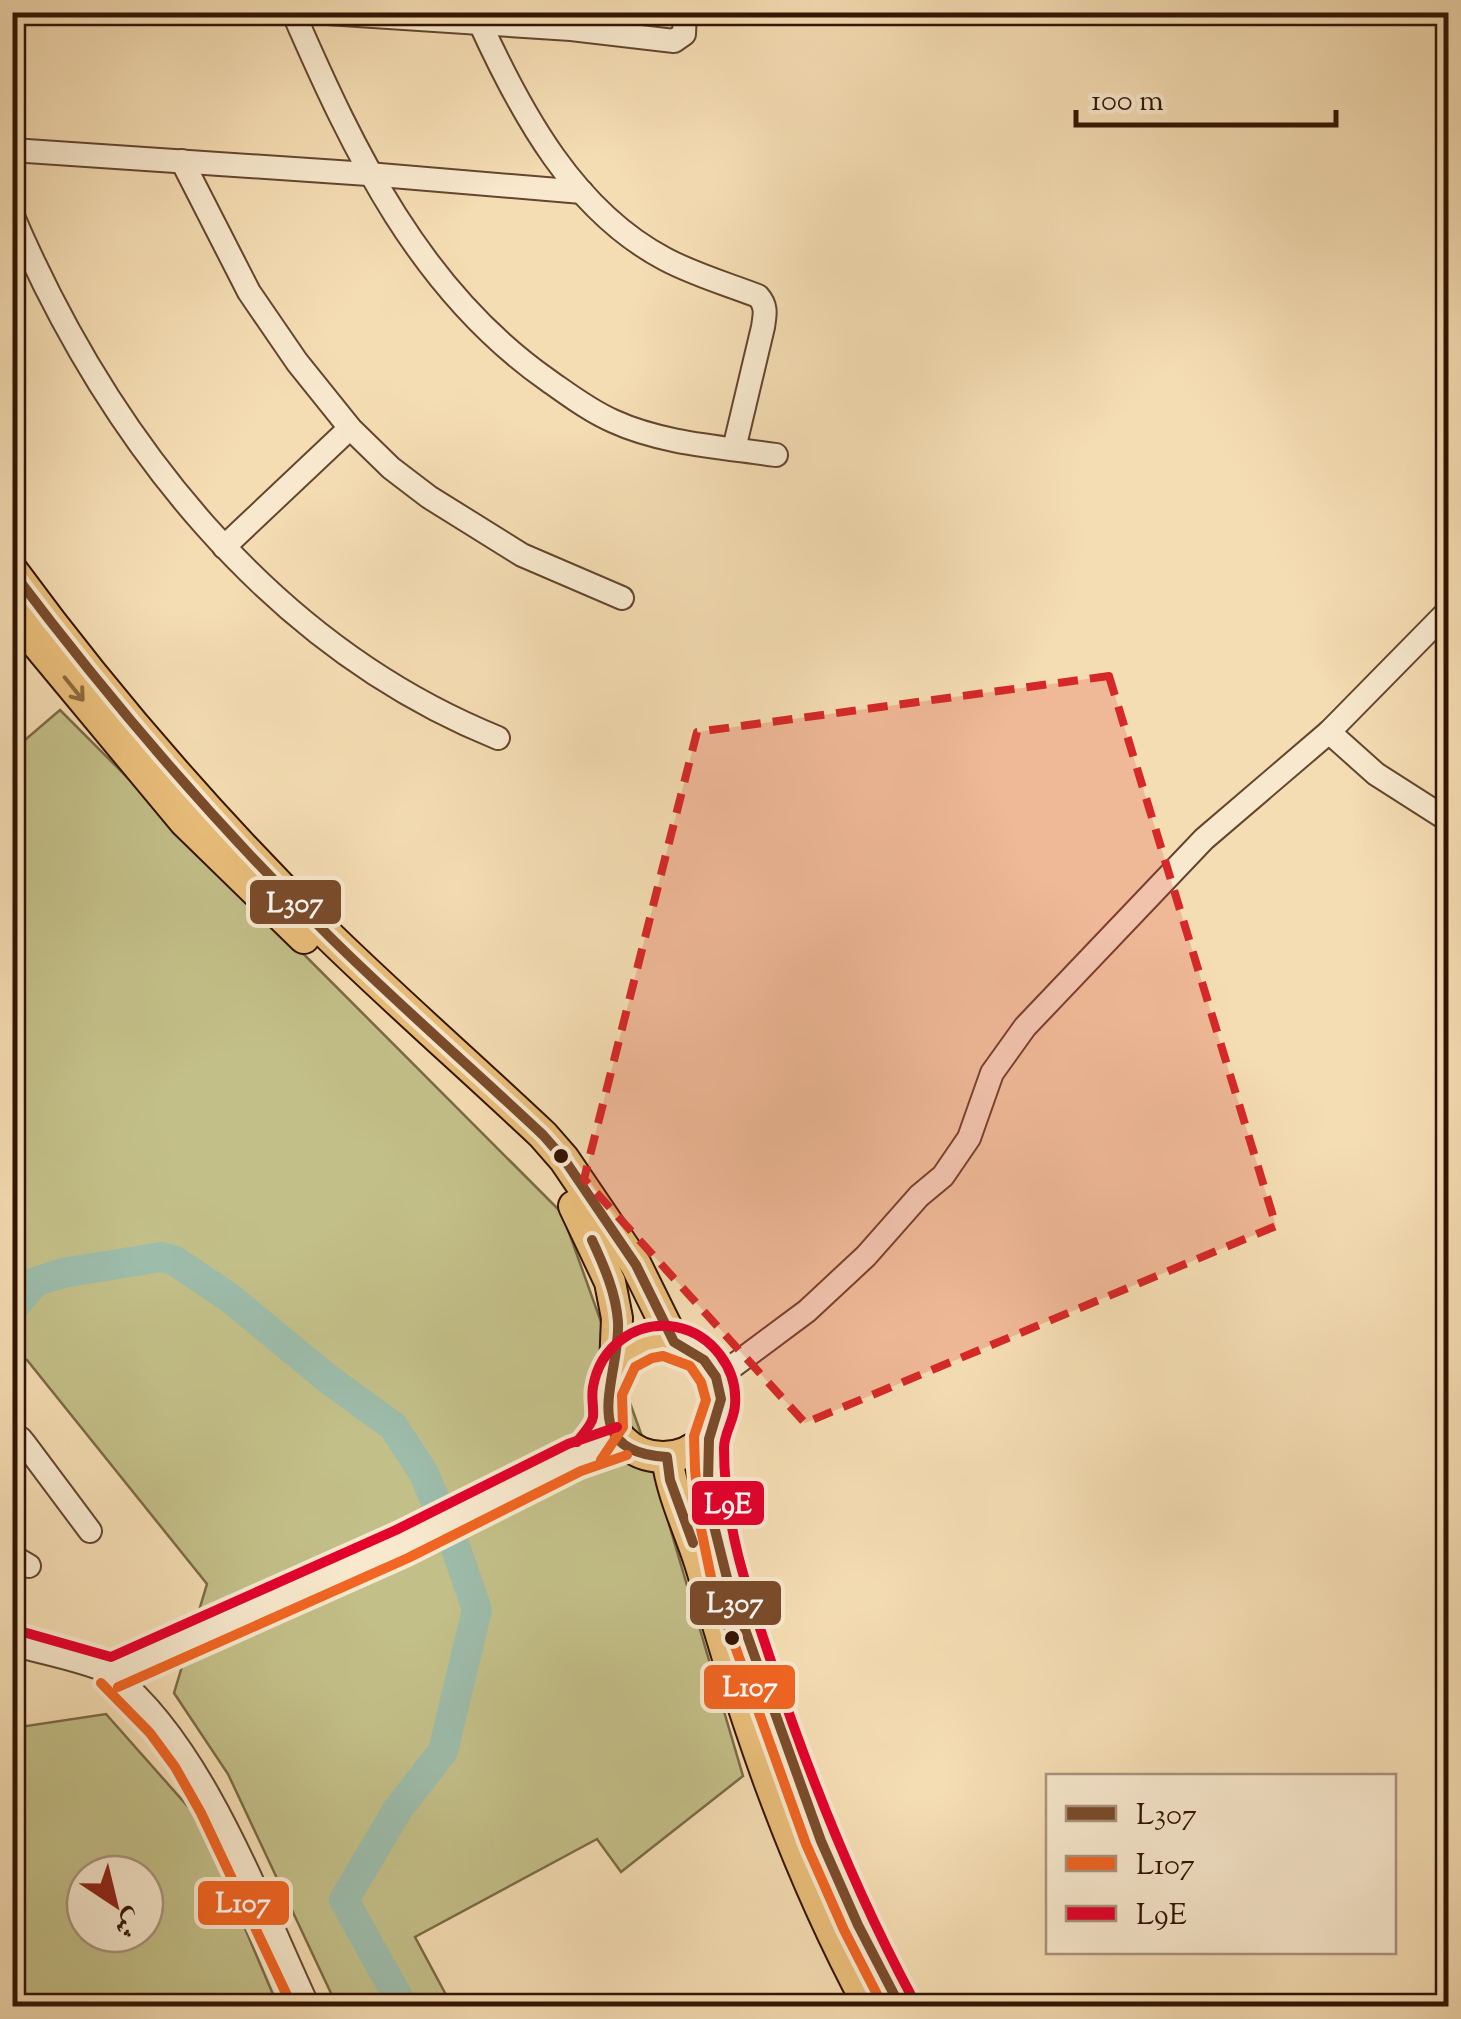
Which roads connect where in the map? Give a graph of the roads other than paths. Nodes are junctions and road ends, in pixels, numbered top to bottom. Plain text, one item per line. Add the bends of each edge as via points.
1 (293, 12) edge
2 (312, 12) edge
3 (686, 12) edge
4 (480, 23) junction
5 (12, 150) edge
6 (182, 160) junction
7 (368, 174) junction
8 (582, 192) junction
9 (12, 214) edge
10 (350, 428) junction
11 (734, 449) junction
12 (776, 455) dead end
13 (224, 547) junction
14 (12, 570) edge
15 (622, 598) dead end
16 (1448, 611) edge
17 (13, 614) edge
18 (1328, 732) junction
19 (498, 738) dead end
20 (1448, 820) edge
21 (674, 1342) junction
22 (614, 1367) junction
23 (717, 1378) junction
24 (615, 1431) junction
25 (709, 1435) junction
26 (12, 1441) edge
27 (667, 1457) junction
28 (90, 1531) dead end
29 (12, 1644) edge
30 (112, 1673) junction
31 (308, 2006) edge
32 (869, 2006) edge
33 (900, 2006) edge

1 - 7 street
2 - 4 street
3 - 4 street via 684,34 674,41
4 - 8 street via 524,111
5 - 6 street
6 - 7 street
6 - 10 street via 249,292
7 - 8 street
7 - 11 street via 463,307 531,369 611,421
8 - 11 street via 655,253 762,301 763,326
9 - 13 street via 56,311 110,400
10 - 13 street
10 - 15 street via 428,497 490,536
11 - 12 street
13 - 19 street via 322,636 447,718
14 - 21 main road via 129,720 244,850 564,1159 636,1265
16 - 18 street
17 -> 22 main road via 222,860 539,1158 580,1214 610,1282 617,1318
18 - 20 street via 1376,774
18 - 23 street via 1204,839 1025,1028 992,1073 969,1138 943,1176 807,1311
21 - 22 main road via 641,1346
21 - 23 main road via 700,1354
22 - 24 main road via 605,1394
23 - 25 main road via 719,1413
24 - 27 main road via 649,1456
24 - 30 street via 589,1451 402,1544
25 - 27 main road
25 - 33 main road via 720,1552 782,1744 864,1943
26 - 28 street via 21,1439
27 - 32 main road via 760,1761 793,1848
29 - 30 street
30 - 31 street via 188,1759

